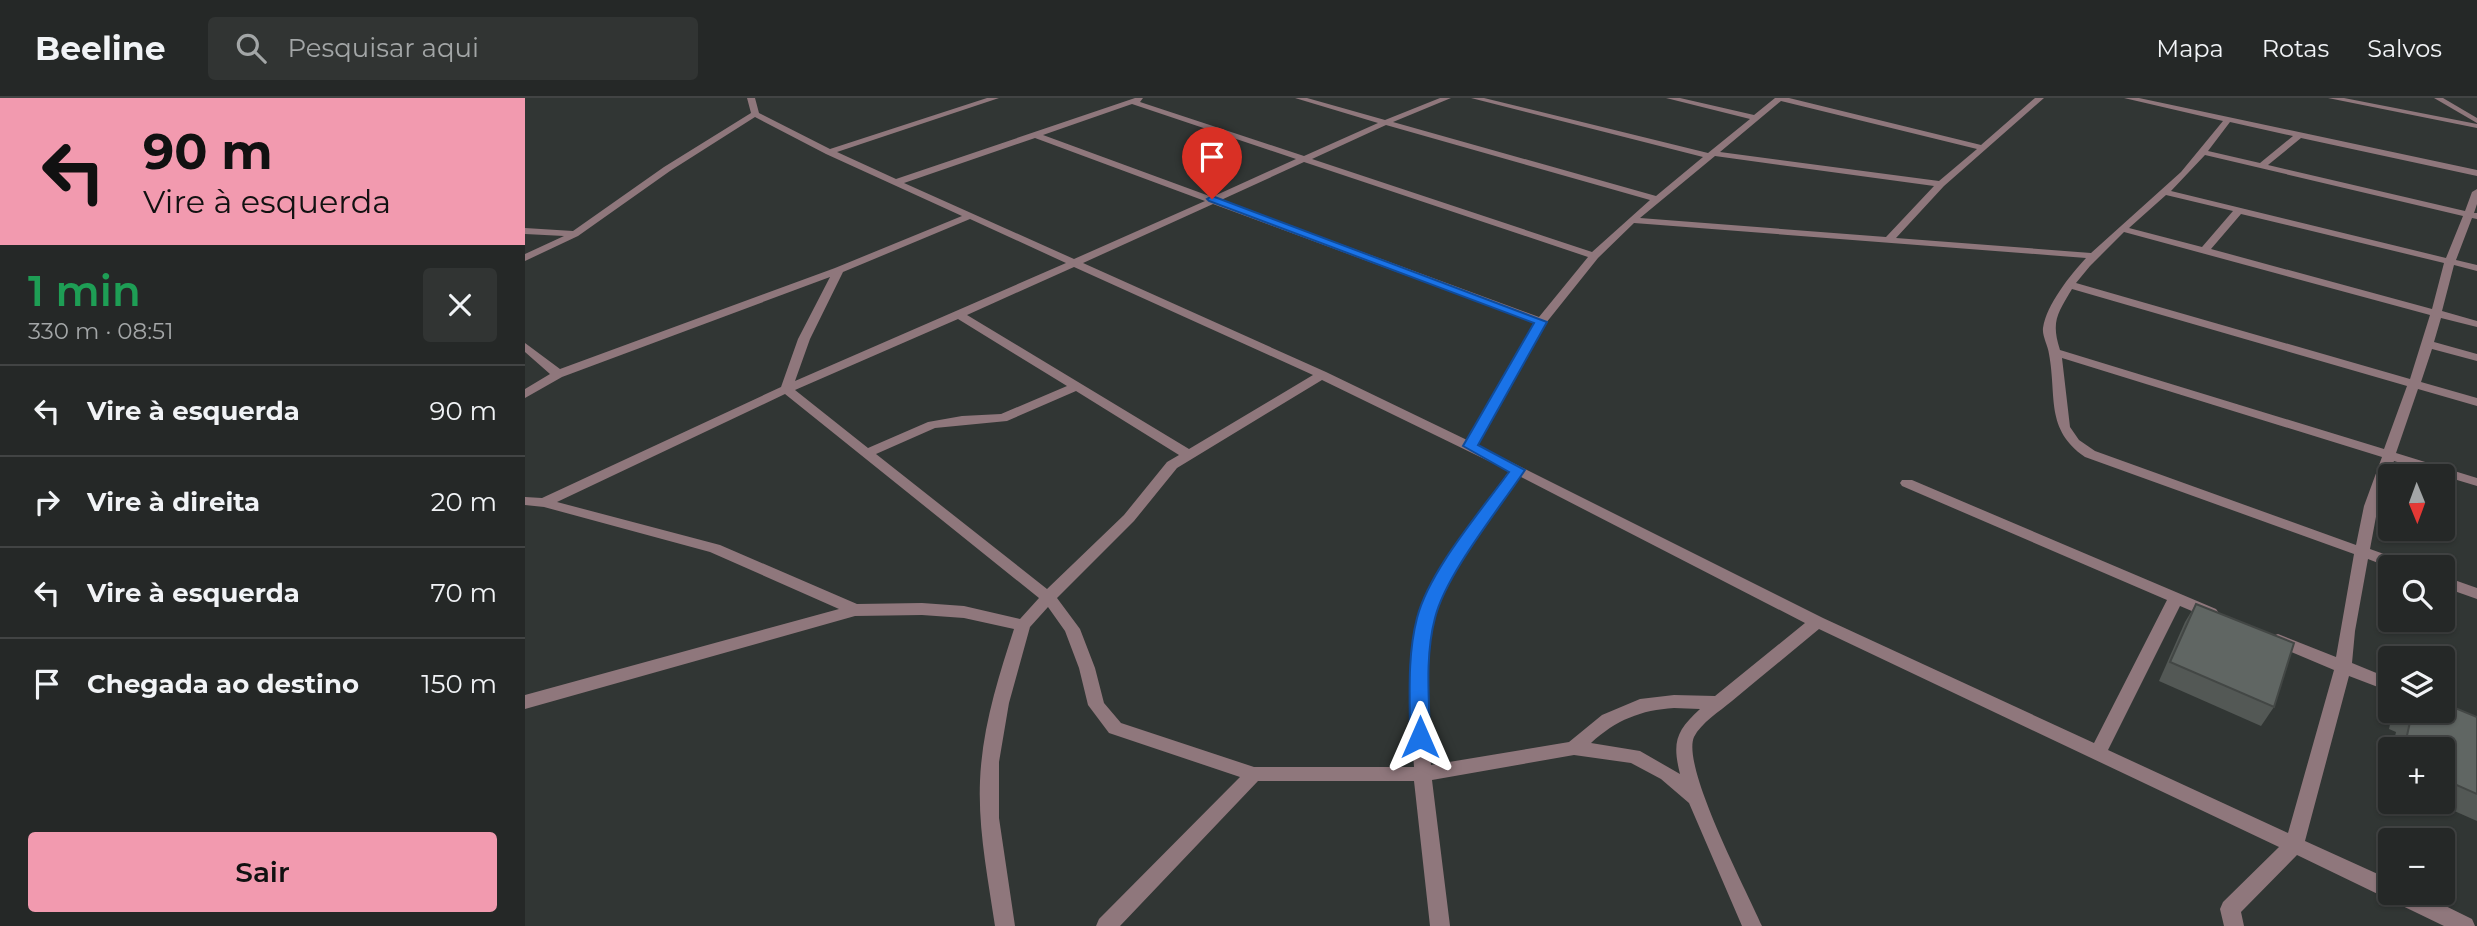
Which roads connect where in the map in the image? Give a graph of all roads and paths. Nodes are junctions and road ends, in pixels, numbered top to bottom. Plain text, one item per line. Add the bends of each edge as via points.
1 (751, 98) edge
2 (995, 98) edge
3 (1299, 98) edge
4 (1447, 98) edge
5 (1475, 98) edge
6 (1670, 98) edge
7 (1779, 98) edge
8 (2040, 98) edge
9 (2129, 98) edge
10 (2332, 98) edge
11 (2378, 98) edge
12 (2438, 98) edge
13 (1138, 100) edge
14 (755, 114) junction
15 (2411, 114) junction
16 (1755, 118) junction
17 (2228, 120) junction
18 (1384, 123) junction
19 (2477, 123) edge
20 (1035, 135) junction
21 (2299, 135) junction
22 (1982, 147) junction
23 (829, 152) junction
24 (2201, 152) junction
25 (1710, 154) junction
26 (1308, 158) junction
27 (2262, 166) junction
28 (2477, 173) edge
29 (897, 182) junction
30 (1941, 184) junction
31 (2164, 192) junction
32 (2477, 192) edge
33 (1212, 199) junction
34 (1657, 200) junction
35 (2239, 210) junction
36 (2473, 215) edge
37 (970, 216) junction
38 (1632, 220) junction
39 (2123, 229) junction
40 (525, 231) edge
41 (575, 234) junction
42 (1889, 239) junction
43 (2204, 251) junction
44 (1594, 256) junction
45 (2095, 256) junction
46 (525, 258) edge
47 (2450, 261) junction
48 (1072, 262) junction
49 (2477, 268) edge
50 (839, 270) junction
51 (2070, 285) junction
52 (2436, 313) junction
53 (959, 315) junction
54 (1541, 322) junction
55 (2477, 324) edge
56 (2428, 344) junction
57 (525, 346) edge
58 (2055, 352) junction
59 (2477, 358) edge
60 (558, 374) junction
61 (1322, 375) junction
62 (2413, 384) junction
63 (1076, 387) junction
64 (786, 389) junction
65 (525, 394) edge
66 (2477, 402) edge
67 (1470, 446) junction
68 (867, 453) junction
69 (2391, 453) junction
70 (1187, 454) junction
71 (1517, 470) junction
72 (2477, 482) edge
73 (1906, 483) dead end
74 (525, 501) edge
75 (544, 503) junction
76 (2363, 552) junction
77 (2378, 558) edge
78 (2455, 586) edge
79 (2477, 594) edge
80 (1048, 597) junction
81 (2176, 598) junction
82 (855, 610) junction
83 (2227, 620) edge
84 (1817, 622) junction
85 (1023, 625) junction
86 (2266, 635) edge
87 (2343, 667) junction
88 (2378, 681) edge
89 (525, 702) edge
90 (1718, 703) junction
91 (1574, 748) junction
92 (2098, 753) junction
93 (1254, 774) junction
94 (1422, 774) junction
95 (1696, 798) junction
96 (2295, 844) junction
97 (2378, 884) edge
98 (2422, 905) edge
99 (1005, 926) edge
100 (1106, 926) edge
101 (1440, 926) edge
102 (1752, 926) edge
103 (2234, 926) edge
104 (2465, 926) edge

1 - 14 street
2 - 23 street
3 - 18 street
4 - 18 street
5 - 25 street
6 - 16 street
7 - 16 street
7 - 22 street
8 - 22 street
9 - 17 street
10 - 15 street
11 - 15 street
12 - 19 street
13 - 20 street
13 - 26 street
14 - 23 street
14 - 41 street
15 - 19 street
16 - 25 street
17 - 21 street
17 - 24 street
18 - 26 street
18 - 34 street
20 - 29 street
20 - 33 street
21 - 27 street
21 - 28 street
22 - 30 street
23 - 29 street
24 - 27 street
24 - 31 street
25 - 30 street
25 - 34 street
26 - 33 street
26 - 44 street
27 - 36 street
29 - 37 street
30 - 42 street
31 - 35 street
31 - 39 street
32 - 36 street
33 - 48 street
33 - 54 street
34 - 38 street
35 - 43 street
35 - 47 street
36 - 47 street
37 - 48 street
37 - 50 street
38 - 42 street
38 - 44 street
39 - 43 street
39 - 45 street
40 - 41 street
41 - 46 street
42 - 45 street
43 - 52 street
44 - 54 street
45 - 51 street
47 - 49 street
47 - 52 street
48 - 53 street
48 - 61 street
50 - 60 street
50 - 64 street via 804,339
51 - 58 street via 2048,328
51 - 62 street
52 - 55 street
52 - 56 street
53 - 63 street
53 - 64 street
54 - 67 street
56 - 59 street
56 - 62 street
57 - 60 street
58 - 69 street
58 - 76 street via 2064,427 2074,443 2090,454
60 - 65 street
61 - 67 street
61 - 70 street
62 - 66 street
62 - 69 street
63 - 68 street via 1003,418 932,425
63 - 70 street
64 - 68 street
64 - 75 street
67 - 71 street
68 - 80 street
69 - 72 street
69 - 76 street via 2371,506
70 - 80 street via 1093,556
71 - 84 street
71 - 94 street via 1444,577 1426,616 1419,661
73 - 81 street
74 - 75 street
75 - 82 street via 715,548
76 - 77 street
76 - 87 street
78 - 79 street
80 - 85 street
80 - 93 street via 1072,629 1096,705 1115,728
81 - 83 street
81 - 92 street
82 - 85 street via 964,612
82 - 89 street
84 - 90 street
84 - 92 street
85 - 99 street via 997,718 989,782
86 - 87 street
87 - 88 street
87 - 96 street
90 - 91 street via 1643,703 1598,725
90 - 95 street via 1689,730 1684,741
91 - 94 street
91 - 95 street via 1634,756 1667,774
92 - 96 street
93 - 94 street
93 - 100 street
94 - 101 street
95 - 102 street
96 - 97 street
96 - 103 street via 2230,909
98 - 104 street

